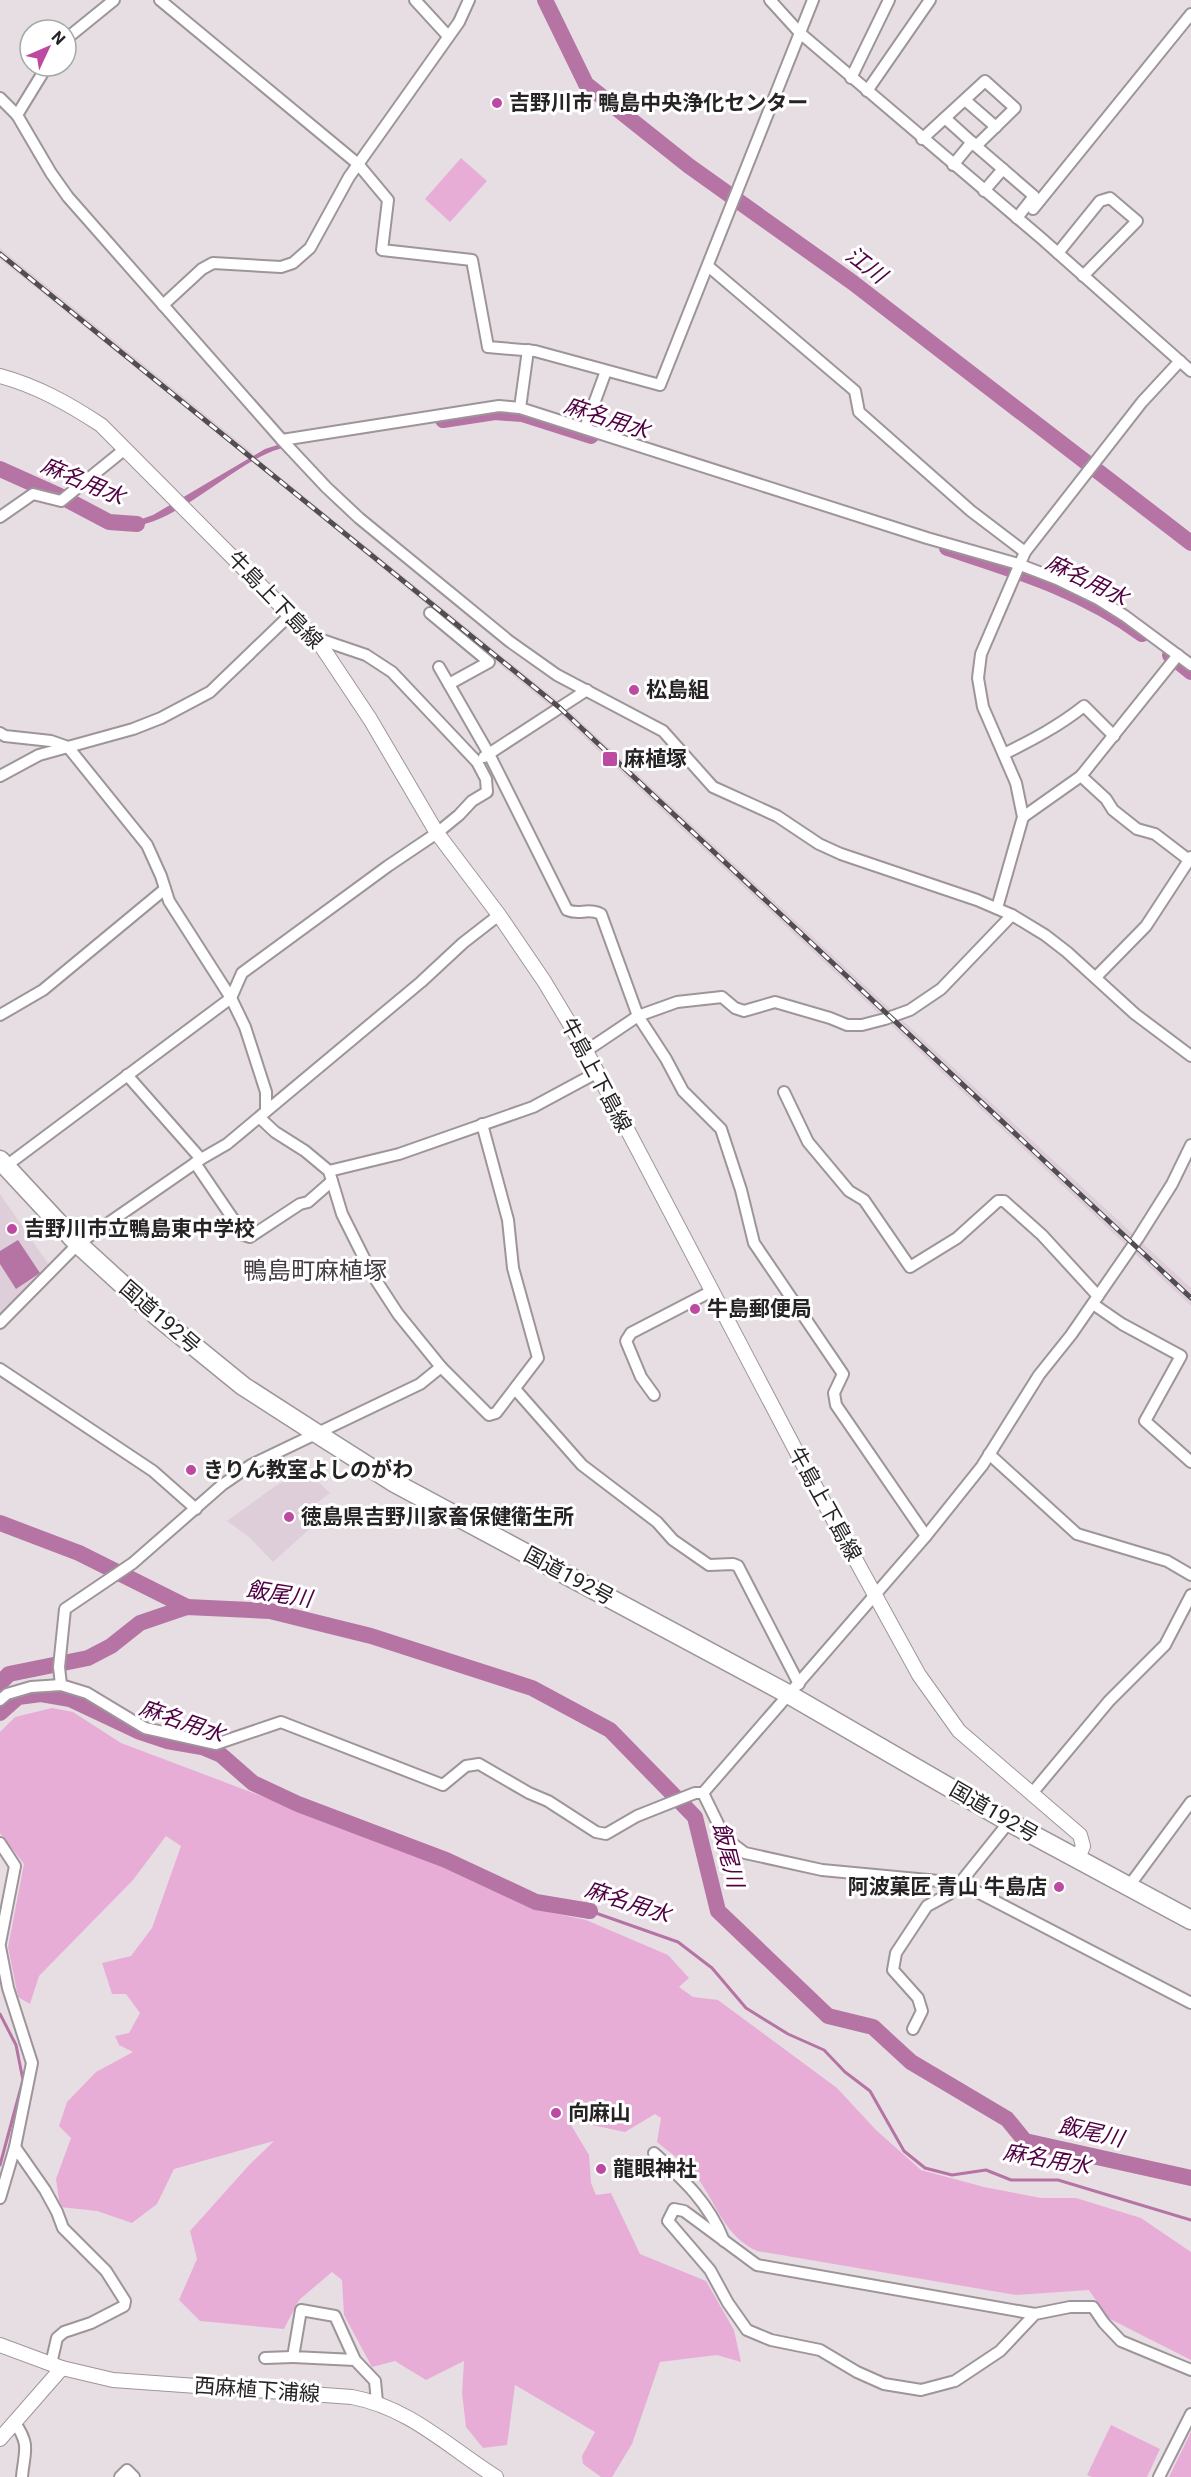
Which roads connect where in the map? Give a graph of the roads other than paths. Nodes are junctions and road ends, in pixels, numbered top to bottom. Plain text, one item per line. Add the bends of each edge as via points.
1 (114, 0) edge
2 (160, 0) edge
3 (415, 0) edge
4 (469, 0) edge
5 (770, 0) edge
6 (813, 0) edge
7 (889, 0) edge
8 (930, 0) edge
9 (1191, 14) edge
10 (78, 29) edge
11 (800, 33) junction
12 (448, 36) junction
13 (40, 78) edge
14 (851, 78) junction
15 (867, 91) junction
16 (0, 98) edge
17 (964, 100) junction
18 (17, 115) junction
19 (945, 118) junction
20 (996, 127) junction
21 (922, 139) junction
22 (974, 144) junction
23 (358, 164) junction
24 (953, 165) junction
25 (1003, 169) junction
26 (984, 191) junction
27 (1019, 221) junction
28 (1058, 253) junction
29 (708, 266) junction
30 (1083, 276) junction
31 (163, 305) junction
32 (528, 350) junction
33 (1180, 361) junction
34 (606, 371) junction
35 (1191, 371) edge
36 (0, 375) edge
37 (520, 408) junction
38 (585, 428) junction
39 (282, 440) junction
40 (124, 449) junction
41 (0, 517) edge
42 (1025, 552) junction
43 (1016, 569) junction
44 (430, 614) dead end
45 (290, 615) junction
46 (316, 638) junction
47 (1176, 659) junction
48 (1191, 665) edge
49 (439, 667) dead end
50 (449, 684) junction
51 (587, 690) junction
52 (0, 733) edge
53 (1114, 736) junction
54 (68, 747) junction
55 (489, 754) junction
56 (1004, 754) junction
57 (477, 762) junction
58 (0, 776) edge
59 (1080, 776) junction
60 (1023, 817) junction
61 (437, 833) junction
62 (1190, 859) edge
63 (165, 889) junction
64 (997, 908) junction
65 (499, 915) junction
66 (1012, 915) junction
67 (1096, 977) junction
68 (231, 998) junction
69 (0, 1015) edge
70 (638, 1016) junction
71 (586, 1051) junction
72 (1191, 1056) edge
73 (596, 1073) junction
74 (127, 1075) junction
75 (784, 1092) dead end
76 (263, 1114) junction
77 (482, 1124) junction
78 (1191, 1145) edge
79 (198, 1161) junction
80 (3, 1163) edge
81 (331, 1176) junction
82 (78, 1244) junction
83 (712, 1291) junction
84 (1096, 1300) junction
85 (0, 1323) edge
86 (441, 1367) junction
87 (0, 1369) edge
88 (515, 1389) junction
89 (654, 1395) dead end
90 (316, 1433) junction
91 (989, 1455) junction
92 (1191, 1462) edge
93 (196, 1509) junction
94 (926, 1536) junction
95 (1191, 1575) edge
96 (876, 1595) junction
97 (1191, 1595) edge
98 (60, 1685) junction
99 (794, 1689) junction
100 (0, 1700) edge
101 (1033, 1792) junction
102 (699, 1793) junction
103 (1191, 1802) edge
104 (1009, 1822) junction
105 (0, 1843) edge
106 (1078, 1859) junction
107 (960, 1883) junction
108 (1129, 1886) junction
109 (1191, 1920) edge
110 (0, 1945) edge
111 (1191, 2003) edge
112 (913, 2029) dead end
113 (15, 2147) junction
114 (654, 2153) dead end
115 (0, 2198) edge
116 (725, 2242) junction
117 (1035, 2314) junction
118 (0, 2345) edge
119 (292, 2357) junction
120 (266, 2358) dead end
121 (355, 2360) junction
122 (56, 2366) junction
123 (1191, 2370) edge
124 (377, 2402) junction
125 (1191, 2414) edge
126 (8, 2426) edge
127 (0, 2439) edge
128 (22, 2477) edge
129 (120, 2477) edge
130 (134, 2477) edge
131 (496, 2477) edge
132 (1159, 2477) edge

1 - 10 street
2 - 23 street
3 - 12 street
4 - 12 street
5 - 11 street
6 - 11 street
7 - 14 street
8 - 15 street
9 - 27 street
11 - 14 street
11 - 29 street
12 - 23 street
13 - 18 street
14 - 15 street
15 - 21 street
16 - 18 street
17 - 19 street
17 - 20 street
17 - 20 street via 985,81 1016,108
18 - 31 street via 68,197
19 - 21 street
19 - 22 street
20 - 22 street
21 - 24 street
22 - 24 street
22 - 25 street
23 - 31 street via 310,248 293,263 280,267 213,263
23 - 32 street via 388,200 382,250 472,260 488,347
24 - 26 street
25 - 26 street
25 - 27 street via 1034,196
26 - 27 street
27 - 28 street
28 - 30 street
28 - 30 street via 1100,201 1110,198 1137,221
29 - 34 street via 660,385
29 - 42 street via 855,391 859,412 971,512
30 - 33 street
31 - 39 street
32 - 34 street
32 - 37 street
33 - 35 street
33 - 42 street via 1142,402
34 - 38 street
36 - 40 main road, 牛島上下島線 via 69,404 101,425
37 - 38 street
37 - 39 street via 499,406
38 - 43 street
39 - 51 street via 359,518 509,641 556,675
40 - 41 street via 65,498 33,494
40 - 45 main road, 牛島上下島線
42 - 43 street
43 - 47 street via 1057,579 1098,599
43 - 56 street via 981,654 978,678 983,706
44 - 50 street via 489,662
45 - 46 main road, 牛島上下島線
45 - 54 street via 210,692 133,729
46 - 57 street via 366,655 392,672
46 - 61 main road, 牛島上下島線 via 370,719
47 - 48 street
47 - 53 street
49 - 50 street
50 - 55 street
51 - 55 street
51 - 64 street via 663,731 713,787 777,816 819,844
52 - 54 street
53 - 56 street via 1084,706 1041,736
53 - 59 street
54 - 58 street via 39,755
54 - 63 street via 147,845
55 - 57 street
55 - 70 street via 567,910 601,914
56 - 60 street via 1016,783
57 - 61 street via 486,778 487,792
59 - 60 street
59 - 62 street via 1137,830 1155,834
60 - 64 street
61 - 65 main road, 牛島上下島線
61 - 68 street via 242,973
62 - 67 street via 1146,926
63 - 68 street
63 - 69 street via 43,990
64 - 66 street
65 - 71 main road, 牛島上下島線
65 - 76 street
66 - 67 street via 1045,935
66 - 70 street via 959,972 928,998 910,1010 862,1025 847,1025 775,1002 744,1011 722,998 677,1002
67 - 72 street via 1135,1014
68 - 74 street
68 - 76 street via 245,1027 266,1092
70 - 71 street
70 - 94 street via 683,1091 721,1129 754,1243 843,1374 834,1394 836,1405
71 - 73 main road, 牛島上下島線
73 - 77 street via 533,1107
73 - 83 main road, 牛島上下島線
74 - 79 street
74 - 80 street
75 - 84 street via 808,1142 849,1191 864,1200 910,1267 957,1238 998,1201 1004,1202 1042,1235
76 - 79 street via 227,1144
76 - 81 street via 275,1132 305,1151
77 - 81 street
77 - 88 street via 508,1221 513,1268 538,1358
78 - 84 street via 1172,1184
79 - 81 street via 244,1235 250,1237 308,1202
79 - 82 street
80 - 82 highway, 国道192号
81 - 86 street via 342,1214 372,1275
82 - 85 street
82 - 90 highway, 国道192号 via 157,1316 243,1386
83 - 89 street via 631,1333 626,1341 641,1377
83 - 96 main road, 牛島上下島線
84 - 91 street via 1039,1375
84 - 92 street via 1122,1324 1181,1356 1145,1420
86 - 88 street via 489,1415 496,1413
86 - 90 street via 420,1384
87 - 93 street via 153,1471
88 - 99 street via 582,1465 657,1522 673,1540 709,1565 738,1566
90 - 93 street via 251,1465
90 - 99 highway, 国道192号 via 393,1482
91 - 94 street
91 - 95 street via 1077,1534 1167,1561
93 - 98 street via 133,1563 65,1609
94 - 96 street
96 - 99 street
96 - 101 main road, 牛島上下島線 via 918,1675 959,1731
97 - 101 street via 1165,1646 1109,1701
98 - 100 street via 31,1687
98 - 102 street via 87,1693 145,1728 216,1744 281,1722 443,1785 466,1766 479,1764 596,1832 606,1834 642,1814
99 - 102 street
99 - 104 highway, 国道192号
101 - 106 main road, 牛島上下島線 via 1080,1835 1083,1846
102 - 107 street via 725,1838 745,1854 822,1870
103 - 108 street
104 - 106 highway, 国道192号
104 - 107 street
105 - 110 street via 15,1866
106 - 108 highway, 国道192号
107 - 111 street
107 - 112 street via 927,1906 896,1953 893,1970 918,1998 922,2011
108 - 109 highway, 国道192号
110 - 113 street via 32,2062
113 - 115 street
113 - 122 street via 45,2190 63,2228 106,2271 125,2301 124,2306 57,2338
114 - 116 street via 688,2184 715,2218
116 - 117 street via 757,2265
116 - 117 street via 684,2211 674,2209 668,2221 710,2270 747,2330 771,2340 820,2350 884,2384 921,2390 955,2381 1000,2351
117 - 123 street via 1093,2307 1121,2341
118 - 122 main road, 西麻植下浦線
119 - 120 street
119 - 121 street
119 - 121 street via 301,2310 335,2316
121 - 124 street via 375,2381
122 - 124 main road, 西麻植下浦線 via 130,2381
122 - 126 main road
124 - 131 main road, 西麻植下浦線 via 413,2420
125 - 132 street
126 - 127 main road
126 - 128 street via 25,2437 27,2451
129 - 130 street via 127,2470

